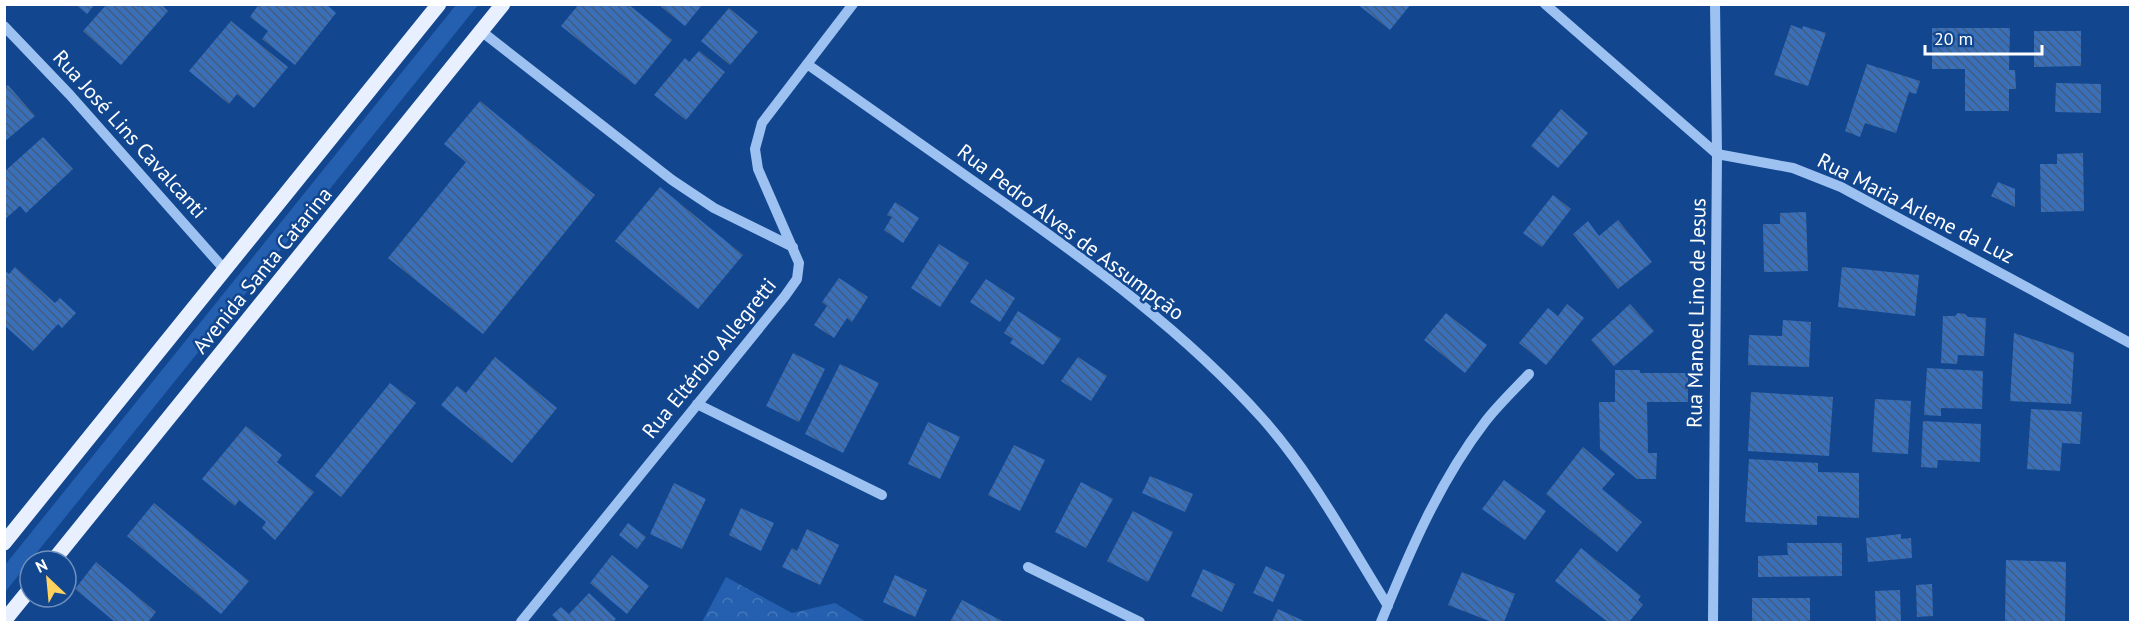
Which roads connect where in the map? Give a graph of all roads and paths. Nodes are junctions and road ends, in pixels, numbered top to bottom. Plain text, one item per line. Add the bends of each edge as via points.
1 (439, 4) edge
2 (503, 4) edge
3 (853, 4) edge
4 (1545, 4) edge
5 (1715, 4) edge
6 (4, 26) edge
7 (481, 31) junction
8 (807, 64) junction
9 (1717, 154) junction
10 (794, 247) junction
11 (225, 270) junction
12 (2130, 343) edge
13 (1529, 374) dead end
14 (697, 404) junction
15 (882, 495) dead end
16 (4, 543) edge
17 (63, 549) edge
18 (1028, 567) dead end
19 (18, 604) edge
20 (1388, 606) junction
21 (4, 621) edge
22 (521, 622) edge
23 (1140, 622) edge
24 (1381, 622) edge
25 (1713, 622) edge

1 - 11 main road, Avenida Santa Catarina
2 - 7 main road, Avenida Santa Catarina
3 - 8 street, Rua Eltérbio Allegretti
4 - 9 street
5 - 9 street, Rua Manoel Lino de Jesus
6 - 11 street, Rua José Lins Cavalcanti
7 - 10 street via 672,180 714,208
7 - 17 main road, Avenida Santa Catarina
8 - 10 street, Rua Eltérbio Allegretti via 762,123 755,149 758,169
8 - 20 street, Rua Pedro Alves de Assumpção via 1048,234 1130,296 1199,356 1262,418 1314,485
9 - 12 street, Rua Maria Arlene da Luz via 1793,168 1840,187
9 - 25 street, Rua Manoel Lino de Jesus
10 - 14 street, Rua Eltérbio Allegretti via 799,263 797,279
11 - 16 main road, Avenida Santa Catarina
13 - 20 street via 1486,420 1457,462 1430,509
14 - 15 street
14 - 22 street, Rua Eltérbio Allegretti
18 - 23 street
19 - 21 main road
20 - 24 street

